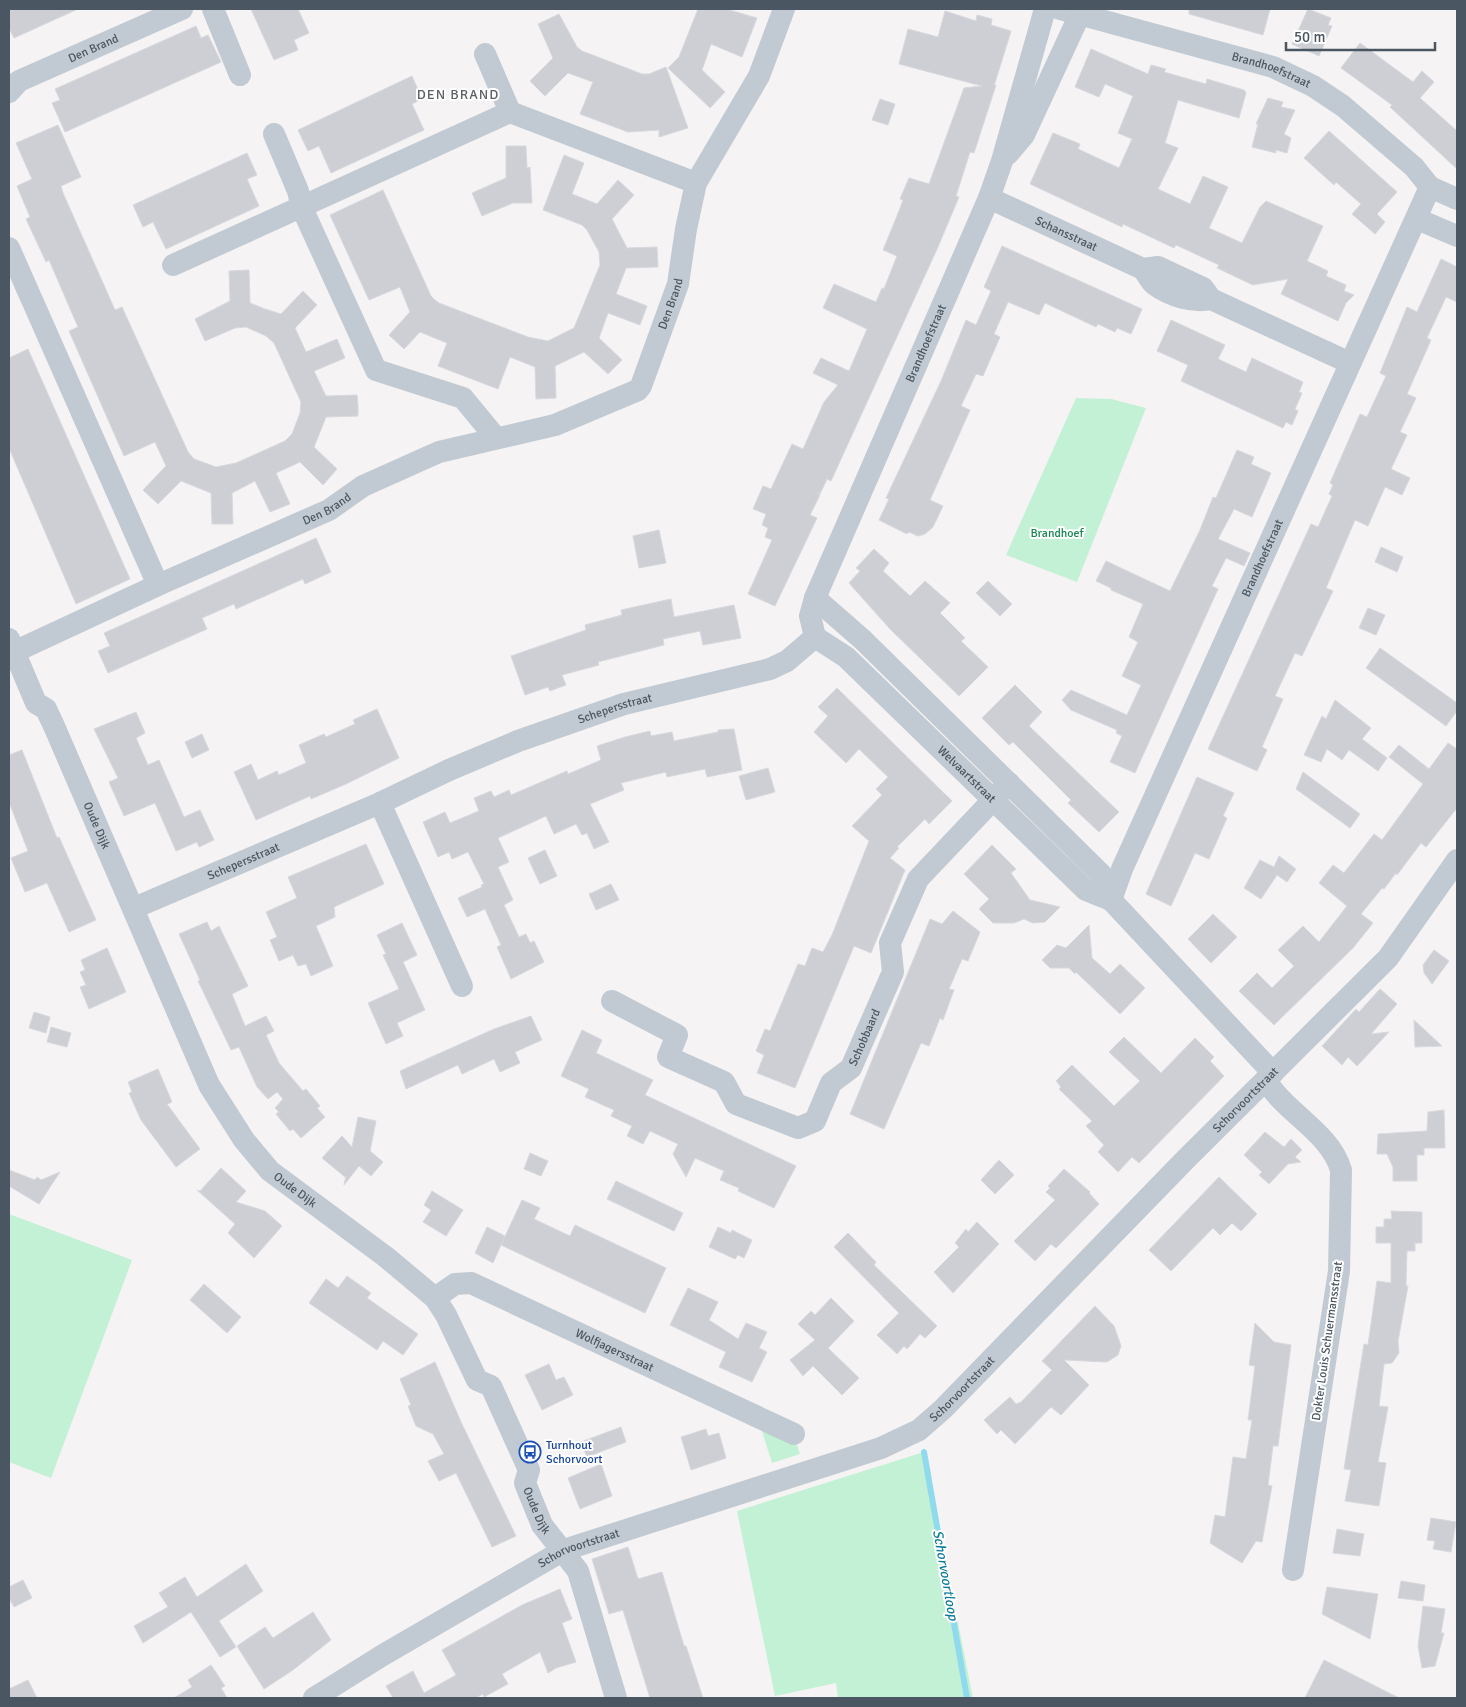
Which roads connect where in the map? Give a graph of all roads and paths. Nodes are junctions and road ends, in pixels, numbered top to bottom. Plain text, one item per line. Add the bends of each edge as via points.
1 (182, 9) edge
2 (213, 9) edge
3 (784, 9) edge
4 (1045, 9) edge
5 (1070, 11) edge
6 (485, 54) dead end
7 (240, 75) dead end
8 (9, 92) edge
9 (510, 112) junction
10 (274, 134) dead end
11 (1002, 160) junction
12 (696, 183) junction
13 (1430, 187) junction
14 (989, 198) junction
15 (1457, 199) edge
16 (302, 208) junction
17 (1417, 219) junction
18 (1457, 236) edge
19 (9, 248) edge
20 (173, 266) dead end
21 (1350, 363) junction
22 (496, 438) junction
23 (158, 585) junction
24 (815, 598) junction
25 (816, 637) junction
26 (863, 640) junction
27 (12, 645) edge
28 (846, 657) junction
29 (1009, 783) junction
30 (993, 800) junction
31 (380, 803) junction
32 (1457, 860) edge
33 (1111, 900) junction
34 (134, 908) junction
35 (462, 986) dead end
36 (612, 1001) dead end
37 (1269, 1076) junction
38 (435, 1298) junction
39 (794, 1434) dead end
40 (564, 1550) junction
41 (1293, 1570) dead end
42 (314, 1698) edge
43 (616, 1698) edge

1 - 8 street, Den Brand via 19,82
2 - 7 street
3 - 12 street, Den Brand via 759,76
4 - 11 street, Brandhoefstraat
5 - 11 street, Brandhoefstraat via 1024,135
5 - 13 street, Brandhoefstraat via 1273,67 1313,86 1350,112 1414,167
6 - 9 street
9 - 12 street
9 - 16 street
10 - 16 street
11 - 14 street, Brandhoefstraat
12 - 22 street, Den Brand via 678,284 641,386 630,394 555,424
13 - 15 street, Brandhoefstraat
13 - 17 street, Brandhoefstraat
14 - 21 street, Schansstraat via 1143,269 1153,284 1167,292 1197,302 1211,299
14 - 24 street, Brandhoefstraat
16 - 20 street
16 - 22 street via 376,370 463,398
17 - 18 street
17 - 21 street, Brandhoefstraat
19 - 23 street
21 - 33 street, Brandhoefstraat
22 - 23 street, Den Brand via 439,452 363,486 329,510
23 - 27 street, Den Brand
24 - 25 street, Brandhoefstraat via 810,616
24 - 26 street, Welvaartstraat
25 - 28 street
25 - 31 street, Schepersstraat via 787,661 770,669 624,704 572,721 448,770
26 - 28 street
26 - 29 street, Welvaartstraat
27 - 34 street, Oude Dijk via 36,703 46,709 54,726
28 - 30 street, Welvaartstraat
29 - 30 street
29 - 33 street, Welvaartstraat via 1101,874
30 - 33 street, Welvaartstraat via 1086,890
30 - 36 street, Schobbaard via 918,879 890,943 893,972 855,1059 851,1068 831,1083 815,1121 809,1125 798,1128 736,1104 724,1082 668,1057 677,1035
31 - 34 street, Schepersstraat
31 - 35 street
32 - 37 street, Schorvoortstraat via 1388,958
33 - 37 street, Welvaartstraat
34 - 38 street, Oude Dijk via 209,1085 244,1140 270,1171 386,1257
37 - 40 street, Schorvoortstraat via 919,1430 881,1448
37 - 41 street, Dokter Louis Schuermansstraat via 1272,1092 1330,1148 1341,1170 1339,1271
38 - 39 street, Wolfjagersstraat via 455,1284 470,1283
38 - 40 street, Oude Dijk via 477,1380 491,1386 529,1470 525,1483 542,1525
40 - 42 street, Schorvoortstraat
40 - 43 street, Oude Dijk via 578,1571

